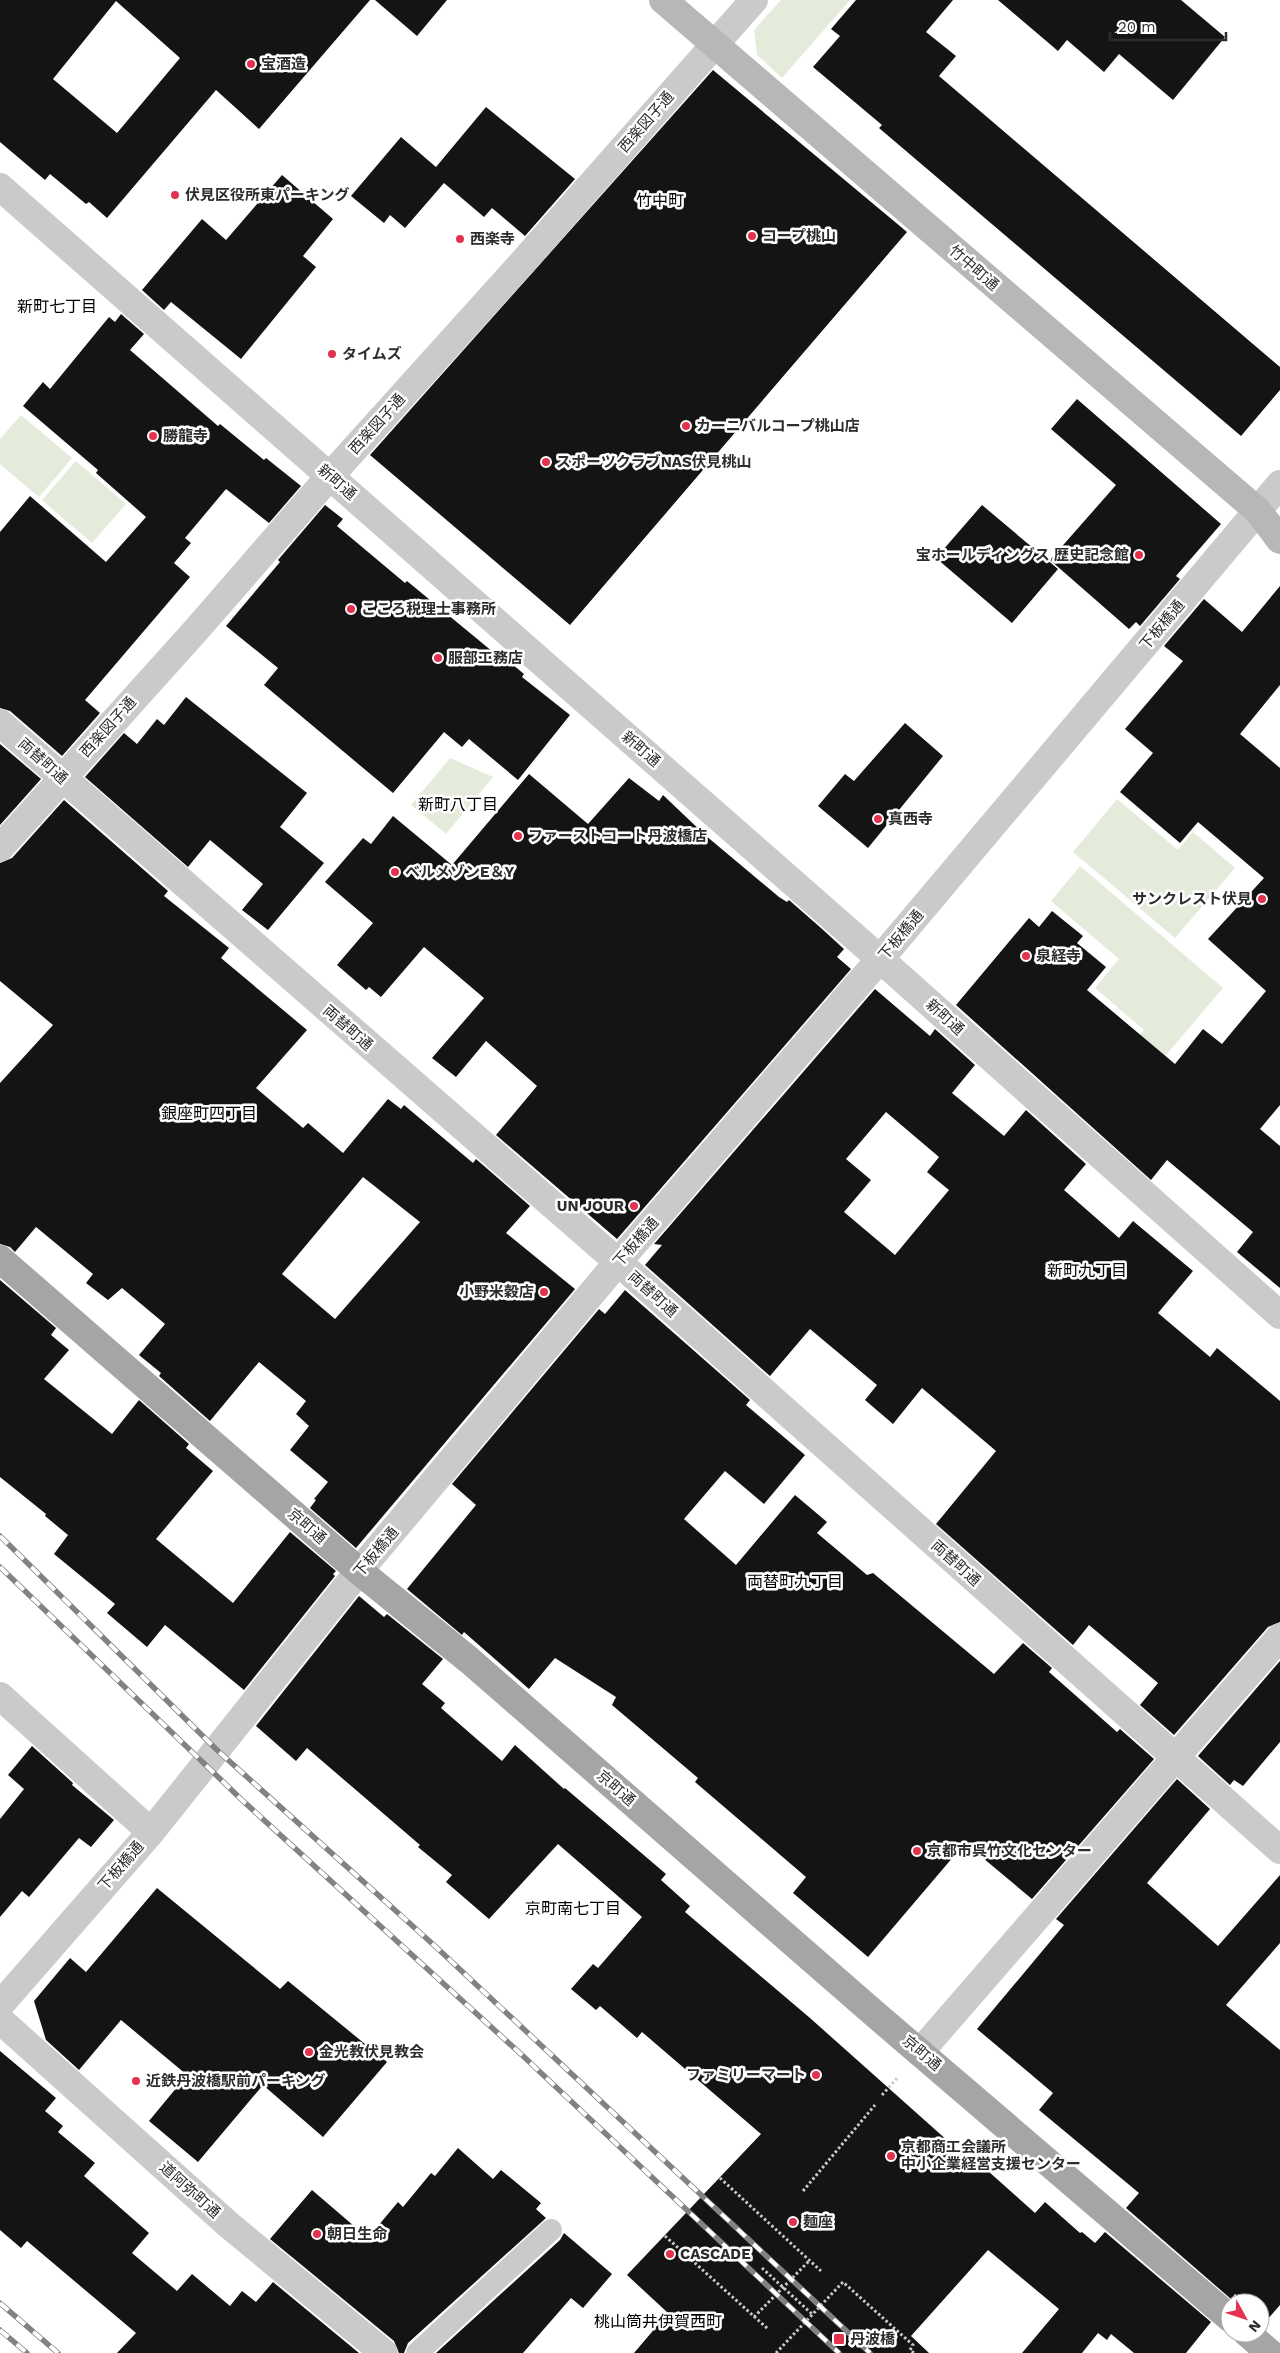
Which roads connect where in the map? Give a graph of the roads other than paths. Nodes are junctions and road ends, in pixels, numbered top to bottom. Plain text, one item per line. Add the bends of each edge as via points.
1 (663, 0) edge
2 (754, 0) edge
3 (714, 45) junction
4 (0, 187) edge
5 (330, 476) junction
6 (1280, 484) edge
7 (1258, 511) junction
8 (1280, 540) edge
9 (0, 723) edge
10 (62, 779) junction
11 (0, 848) edge
12 (880, 959) junction
13 (0, 1260) edge
14 (618, 1262) junction
15 (1280, 1315) edge
16 (359, 1571) junction
17 (1280, 1637) edge
18 (0, 1696) edge
19 (1175, 1758) junction
20 (151, 1832) junction
21 (1280, 1850) edge
22 (0, 2005) edge
23 (0, 2020) edge
24 (920, 2052) junction
25 (551, 2230) dead end
26 (1220, 2309) edge
27 (1258, 2343) edge
28 (384, 2353) edge
29 (417, 2353) edge
30 (1270, 2353) edge

1 - 3 street, 竹中町通
2 - 3 street, 西楽図子通
3 - 5 street, 西楽図子通
3 - 7 street, 竹中町通
4 - 5 street, 新町通
5 - 10 street, 西楽図子通
5 - 12 street, 新町通
6 - 7 street, 下板橋通
7 - 8 street, 竹中町通
7 - 12 street, 下板橋通
9 - 10 street, 両替町通
10 - 11 street, 西楽図子通
10 - 14 street, 両替町通
12 - 14 street, 下板橋通
12 - 15 street, 新町通
13 - 16 main road, 京町通
14 - 16 street, 下板橋通
14 - 19 street, 両替町通
16 - 20 street, 下板橋通
16 - 24 main road, 京町通 via 469,1660
17 - 19 street
18 - 20 street
19 - 21 street, 両替町通
19 - 24 street
20 - 22 street, 下板橋通
23 - 28 street, 道阿弥町通 via 230,2226
24 - 26 main road, 京町通
25 - 29 lane
27 - 30 main road

